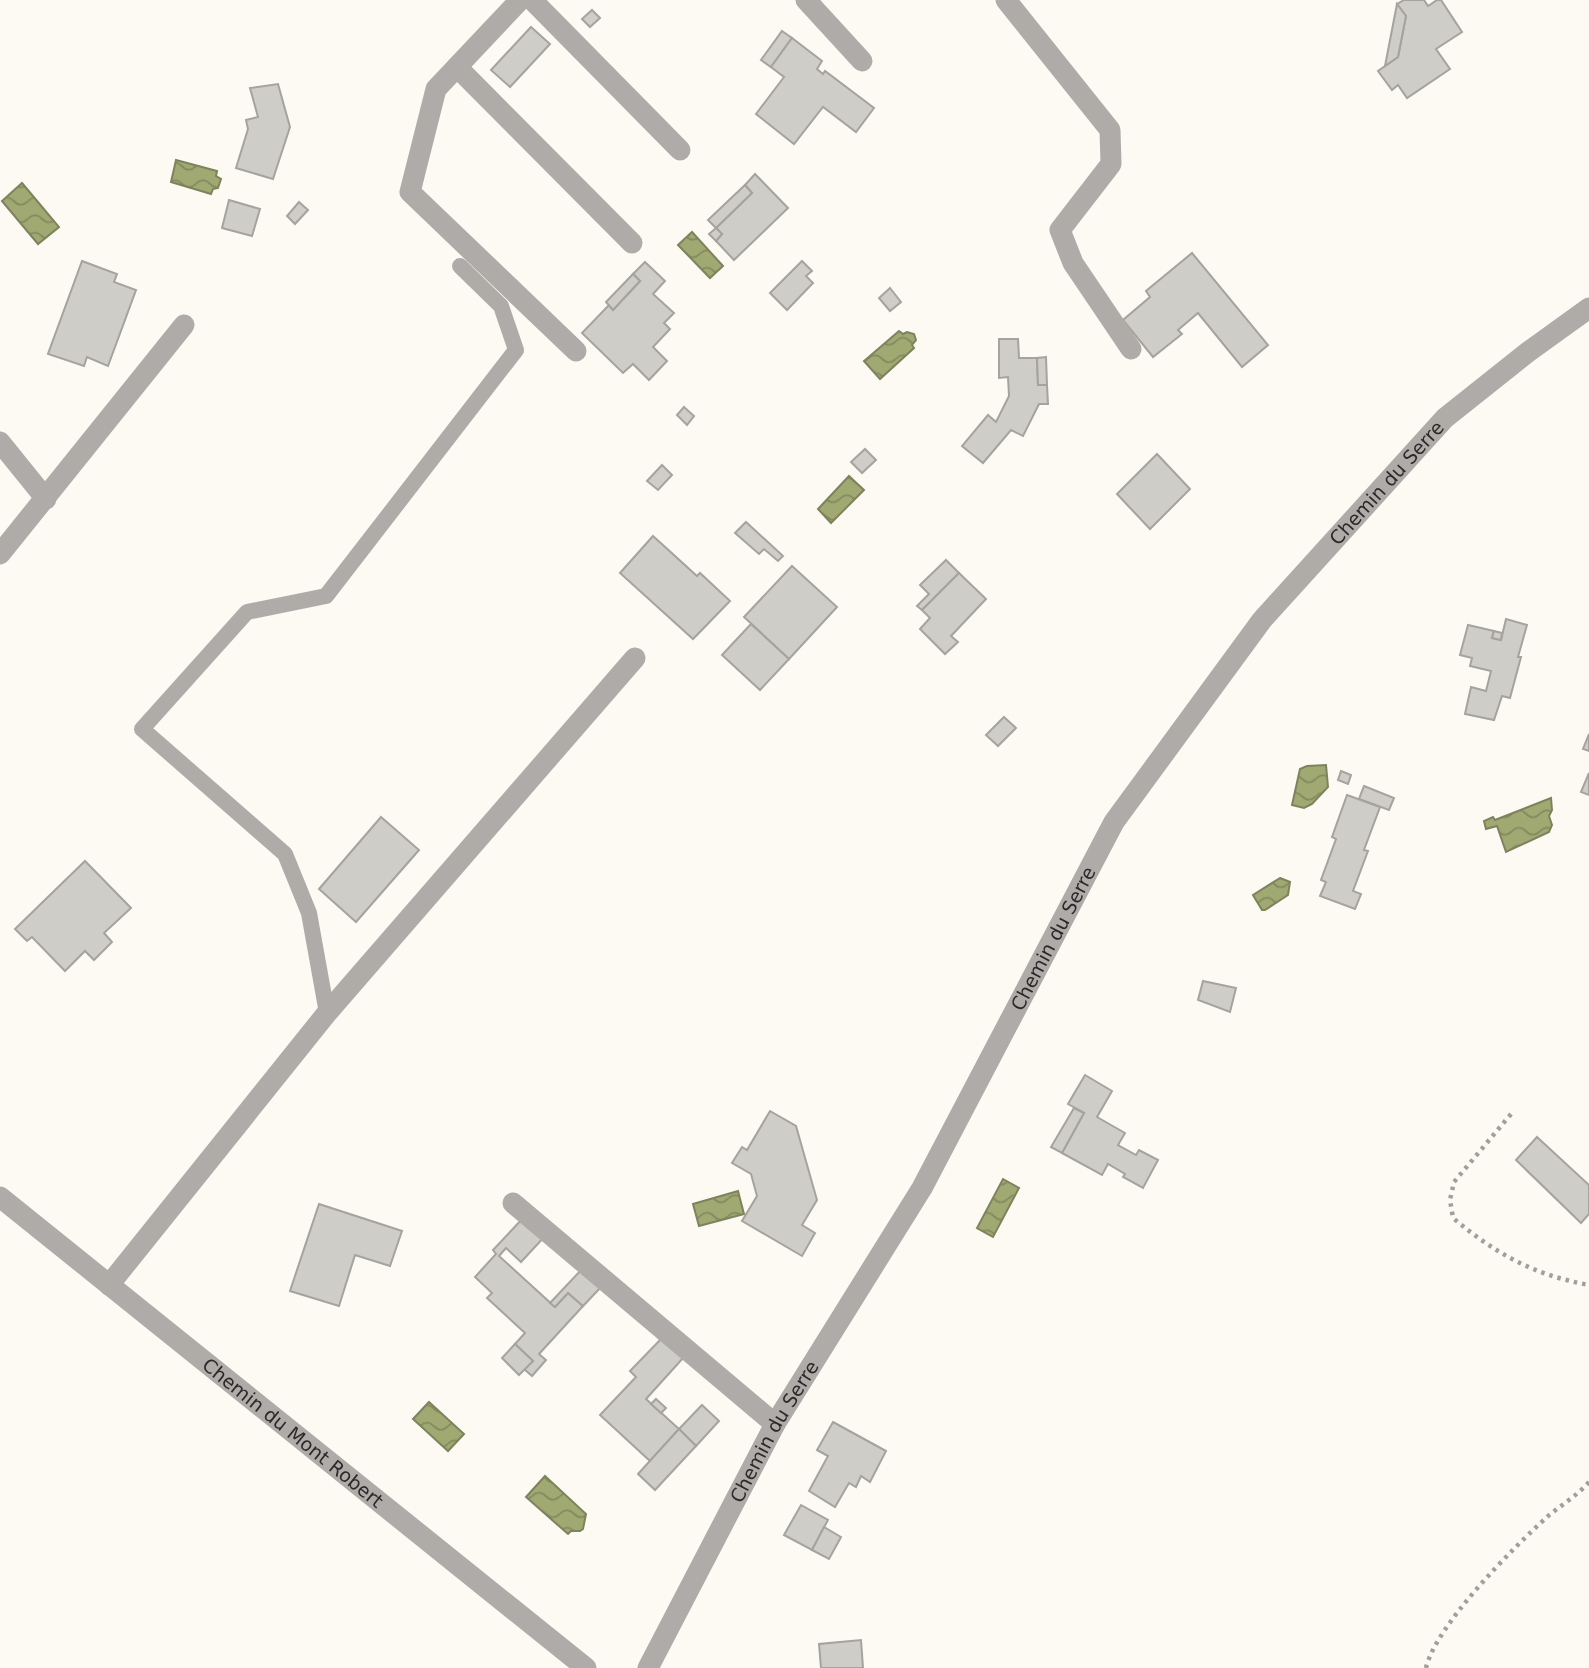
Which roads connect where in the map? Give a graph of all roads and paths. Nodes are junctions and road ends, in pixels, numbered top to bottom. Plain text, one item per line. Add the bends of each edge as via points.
1 (520, 0) edge
2 (532, 0) edge
3 (806, 0) edge
4 (1006, 0) edge
5 (862, 61) dead end
6 (457, 67) junction
7 (680, 150) dead end
8 (632, 243) dead end
9 (460, 266) dead end
10 (1589, 308) edge
11 (184, 326) dead end
12 (1131, 349) dead end
13 (576, 351) dead end
14 (0, 443) edge
15 (46, 499) junction
16 (0, 554) edge
17 (635, 658) dead end
18 (327, 1013) junction
19 (1511, 1114) dead end
20 (0, 1197) edge
21 (513, 1203) dead end
22 (1589, 1285) edge
23 (109, 1286) junction
24 (775, 1424) junction
25 (1589, 1482) edge
26 (586, 1668) edge
27 (648, 1668) edge
28 (1426, 1668) edge

1 - 6 street
2 - 7 street
3 - 5 street
4 - 12 street via 1110,130 1111,163 1060,230 1073,263
6 - 8 street
6 - 13 street via 436,89 410,192
9 - 18 lane via 501,306 516,350 326,596 247,612 142,729 285,854 309,913
10 - 24 street, Chemin du Serre via 1445,418 1262,620 1114,822 922,1188
11 - 15 street
14 - 15 street
15 - 16 street
17 - 18 street
18 - 23 street
19 - 22 path via 1454,1182 1453,1218 1500,1253 1557,1279
20 - 23 street, Chemin du Mont Robert
21 - 24 street
23 - 26 street, Chemin du Mont Robert
24 - 27 street, Chemin du Serre
25 - 28 path via 1518,1545 1468,1601 1439,1637

